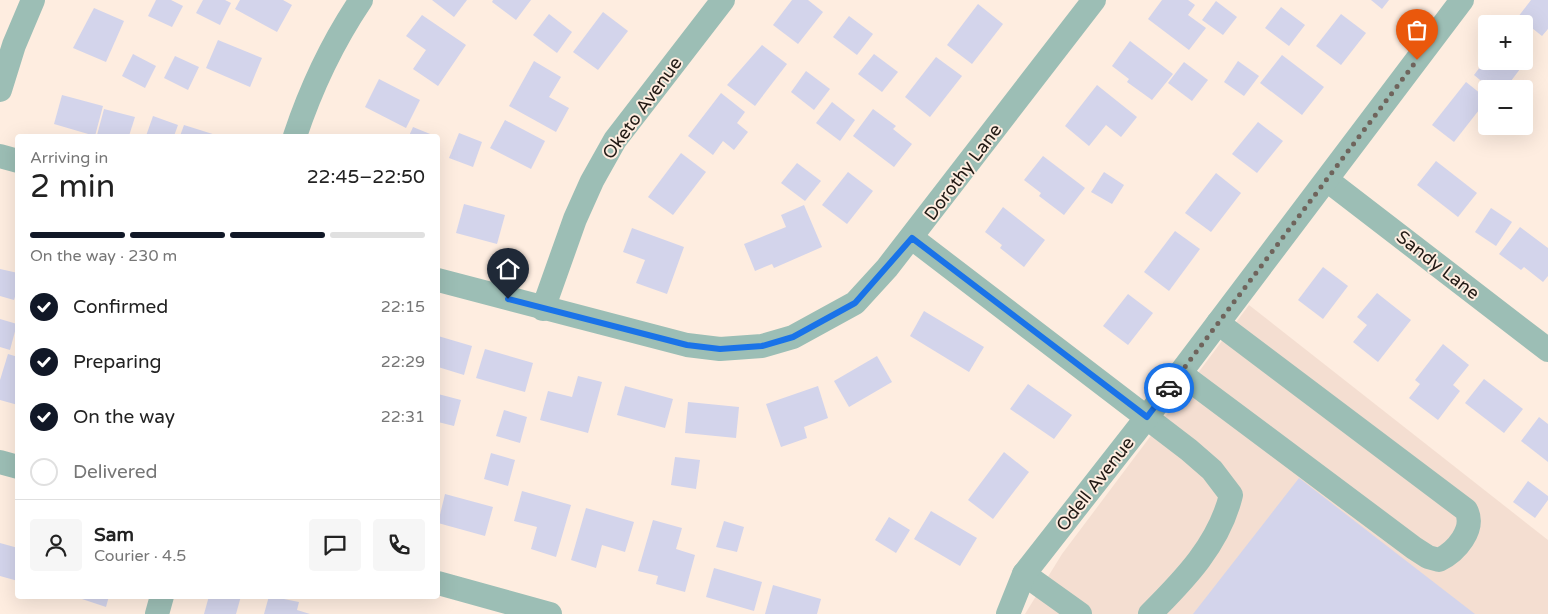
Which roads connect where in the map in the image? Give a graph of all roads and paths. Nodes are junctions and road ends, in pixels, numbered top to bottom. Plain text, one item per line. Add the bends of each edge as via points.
1 (33, 0) edge
2 (361, 0) edge
3 (723, 0) edge
4 (1094, 0) edge
5 (1462, 0) edge
6 (0, 90) edge
7 (295, 134) edge
8 (0, 156) edge
9 (15, 160) edge
10 (1327, 180) junction
11 (912, 238) junction
12 (440, 281) edge
13 (543, 309) junction
14 (1218, 323) junction
15 (1548, 350) edge
16 (1180, 374) junction
17 (1147, 417) junction
18 (0, 462) edge
19 (15, 466) edge
20 (1024, 574) junction
21 (440, 584) edge
22 (161, 599) edge
23 (1074, 612) edge
24 (157, 614) edge
25 (550, 614) edge
26 (1008, 614) edge
27 (1150, 614) edge

1 - 6 street
2 - 7 street via 317,76
3 - 13 street, Oketo Avenue via 615,140 575,218
4 - 11 street, Dorothy Lane
5 - 10 street, Odell Avenue
8 - 9 street
10 - 14 street, Odell Avenue
10 - 15 street, Sandy Lane
11 - 13 street, Dorothy Lane via 855,303 793,337 762,346 720,349 687,345
11 - 17 street
12 - 13 street, Dorothy Lane
14 - 16 street, Odell Avenue
14 - 16 street via 1466,510 1470,518 1469,529 1450,555 1439,560 1414,548
16 - 17 street, Odell Avenue
17 - 20 street, Odell Avenue
17 - 27 street via 1212,470 1231,495 1216,537 1186,579
18 - 19 street
20 - 23 street
20 - 26 street, Odell Avenue
21 - 25 street
22 - 24 street

